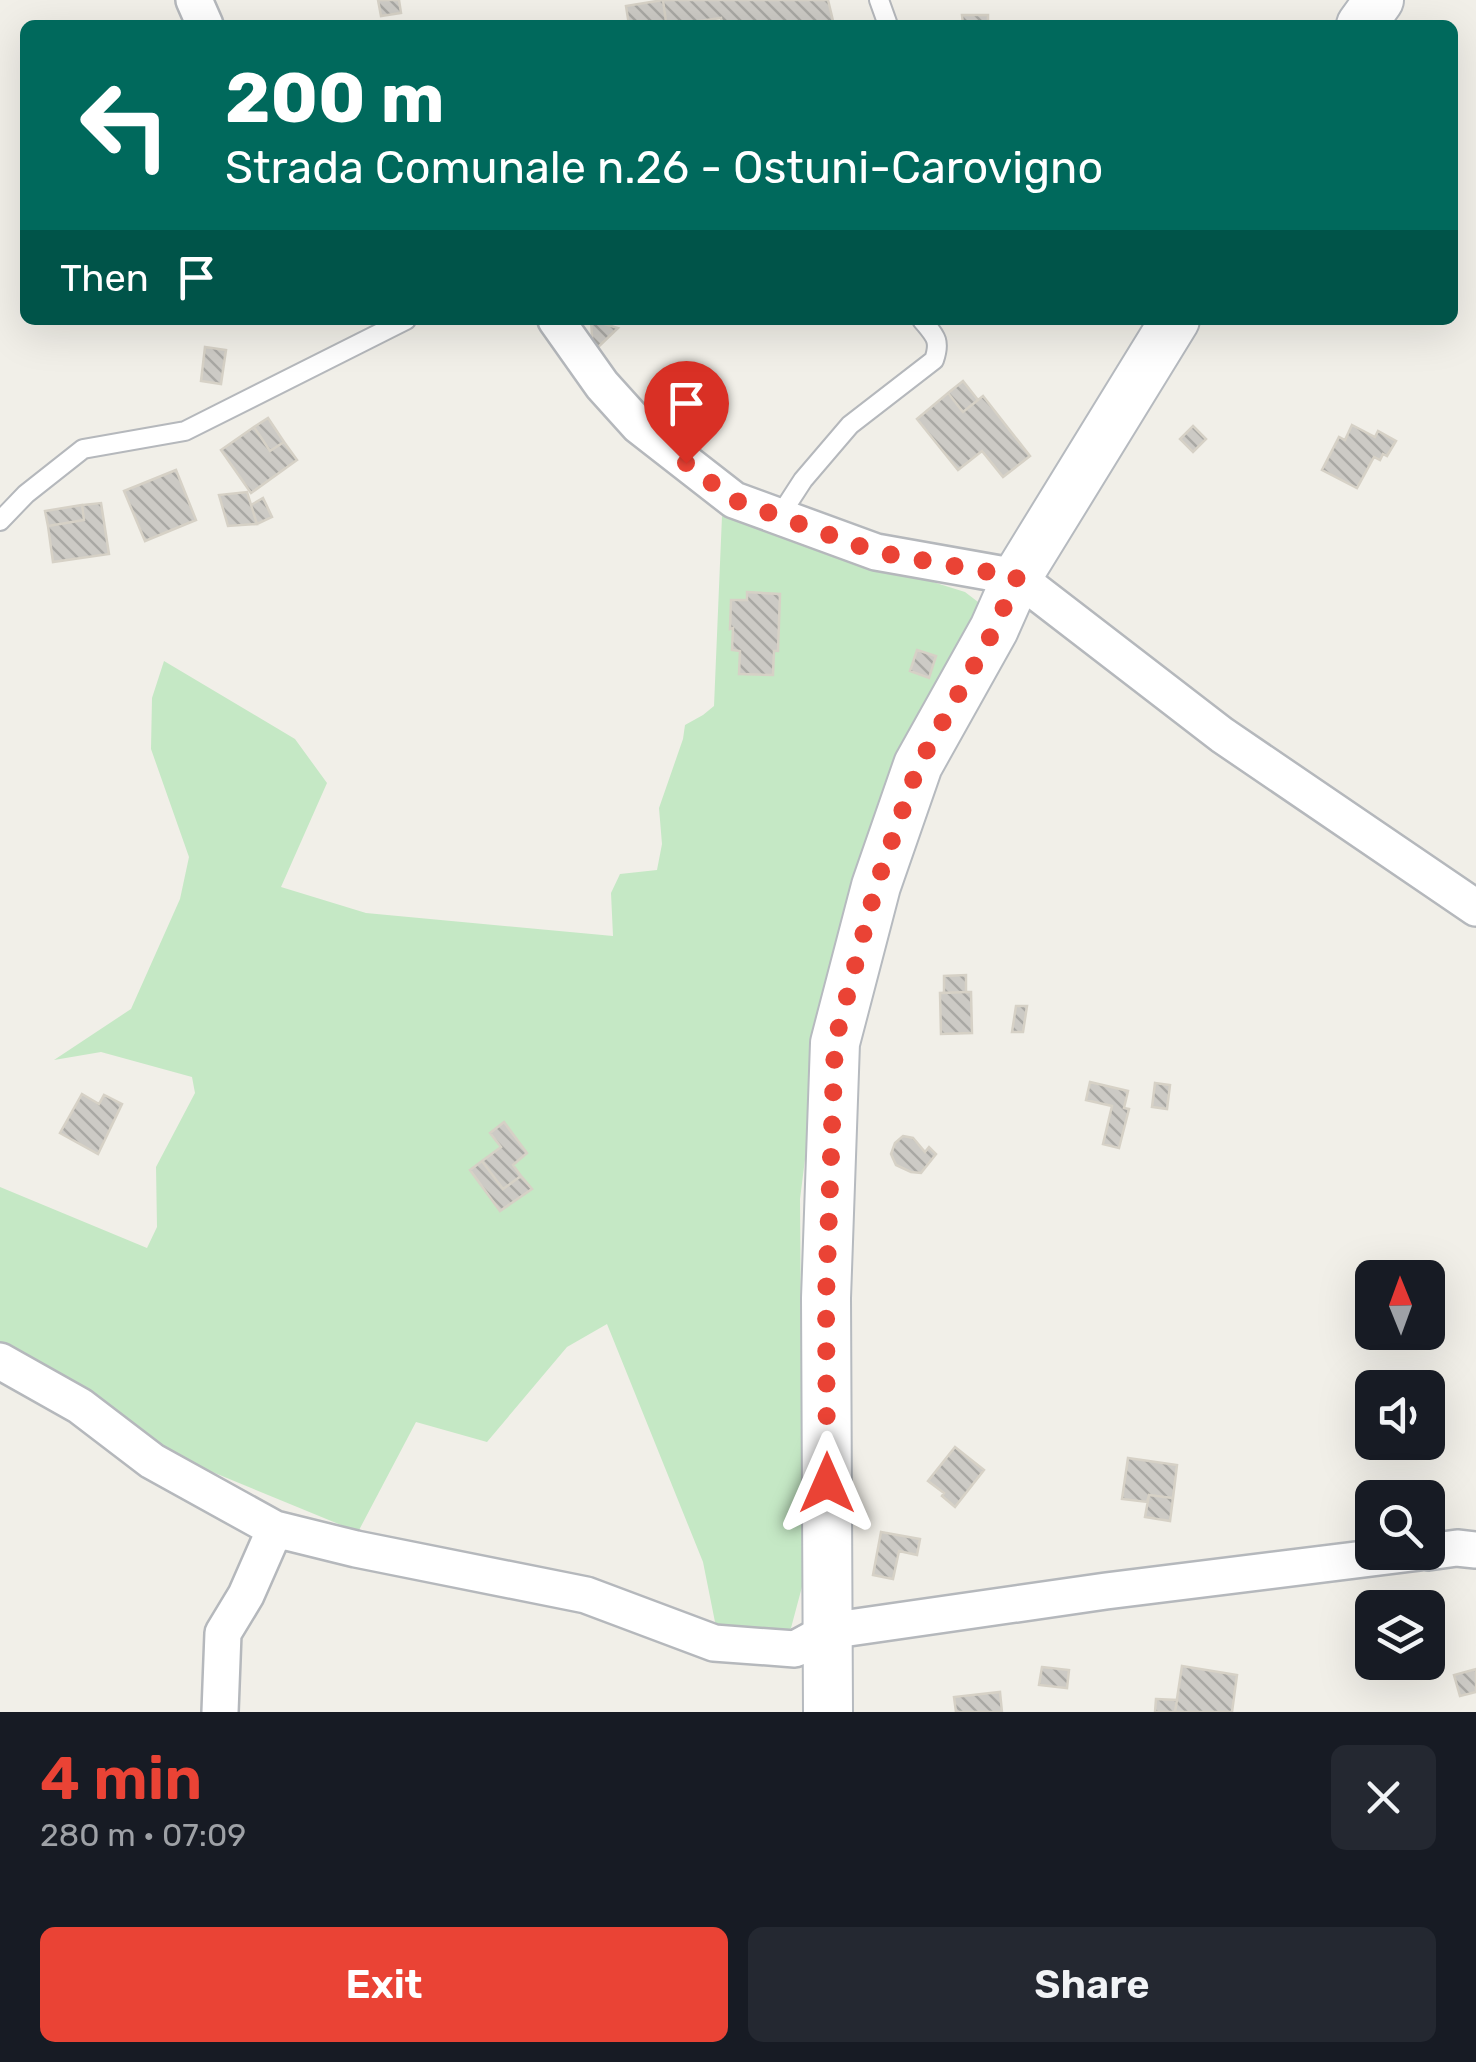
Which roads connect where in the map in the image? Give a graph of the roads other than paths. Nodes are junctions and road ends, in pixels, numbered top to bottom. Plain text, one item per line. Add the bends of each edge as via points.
1 (1379, 0) edge
2 (1364, 20) edge
3 (396, 325) edge
4 (560, 325) edge
5 (926, 325) edge
6 (1172, 325) edge
7 (779, 517) junction
8 (0, 522) edge
9 (1017, 577) junction
10 (1476, 908) edge
11 (0, 1361) edge
12 (275, 1529) junction
13 (1445, 1550) edge
14 (1476, 1550) edge
15 (1355, 1560) edge
16 (811, 1640) junction
17 (220, 1712) edge
18 (828, 1712) edge

1 - 2 street
3 - 8 lane via 185,431 82,449
4 - 7 street via 639,426 734,500
5 - 7 lane via 938,347 934,360 850,426
6 - 9 street
7 - 9 street via 876,552
9 - 10 street via 1222,735
9 - 16 street via 918,766 876,886 835,1042
11 - 12 street via 80,1406 152,1461
12 - 16 street via 586,1595 714,1643
12 - 17 street via 223,1633
13 - 14 street
15 - 16 street
16 - 18 street

